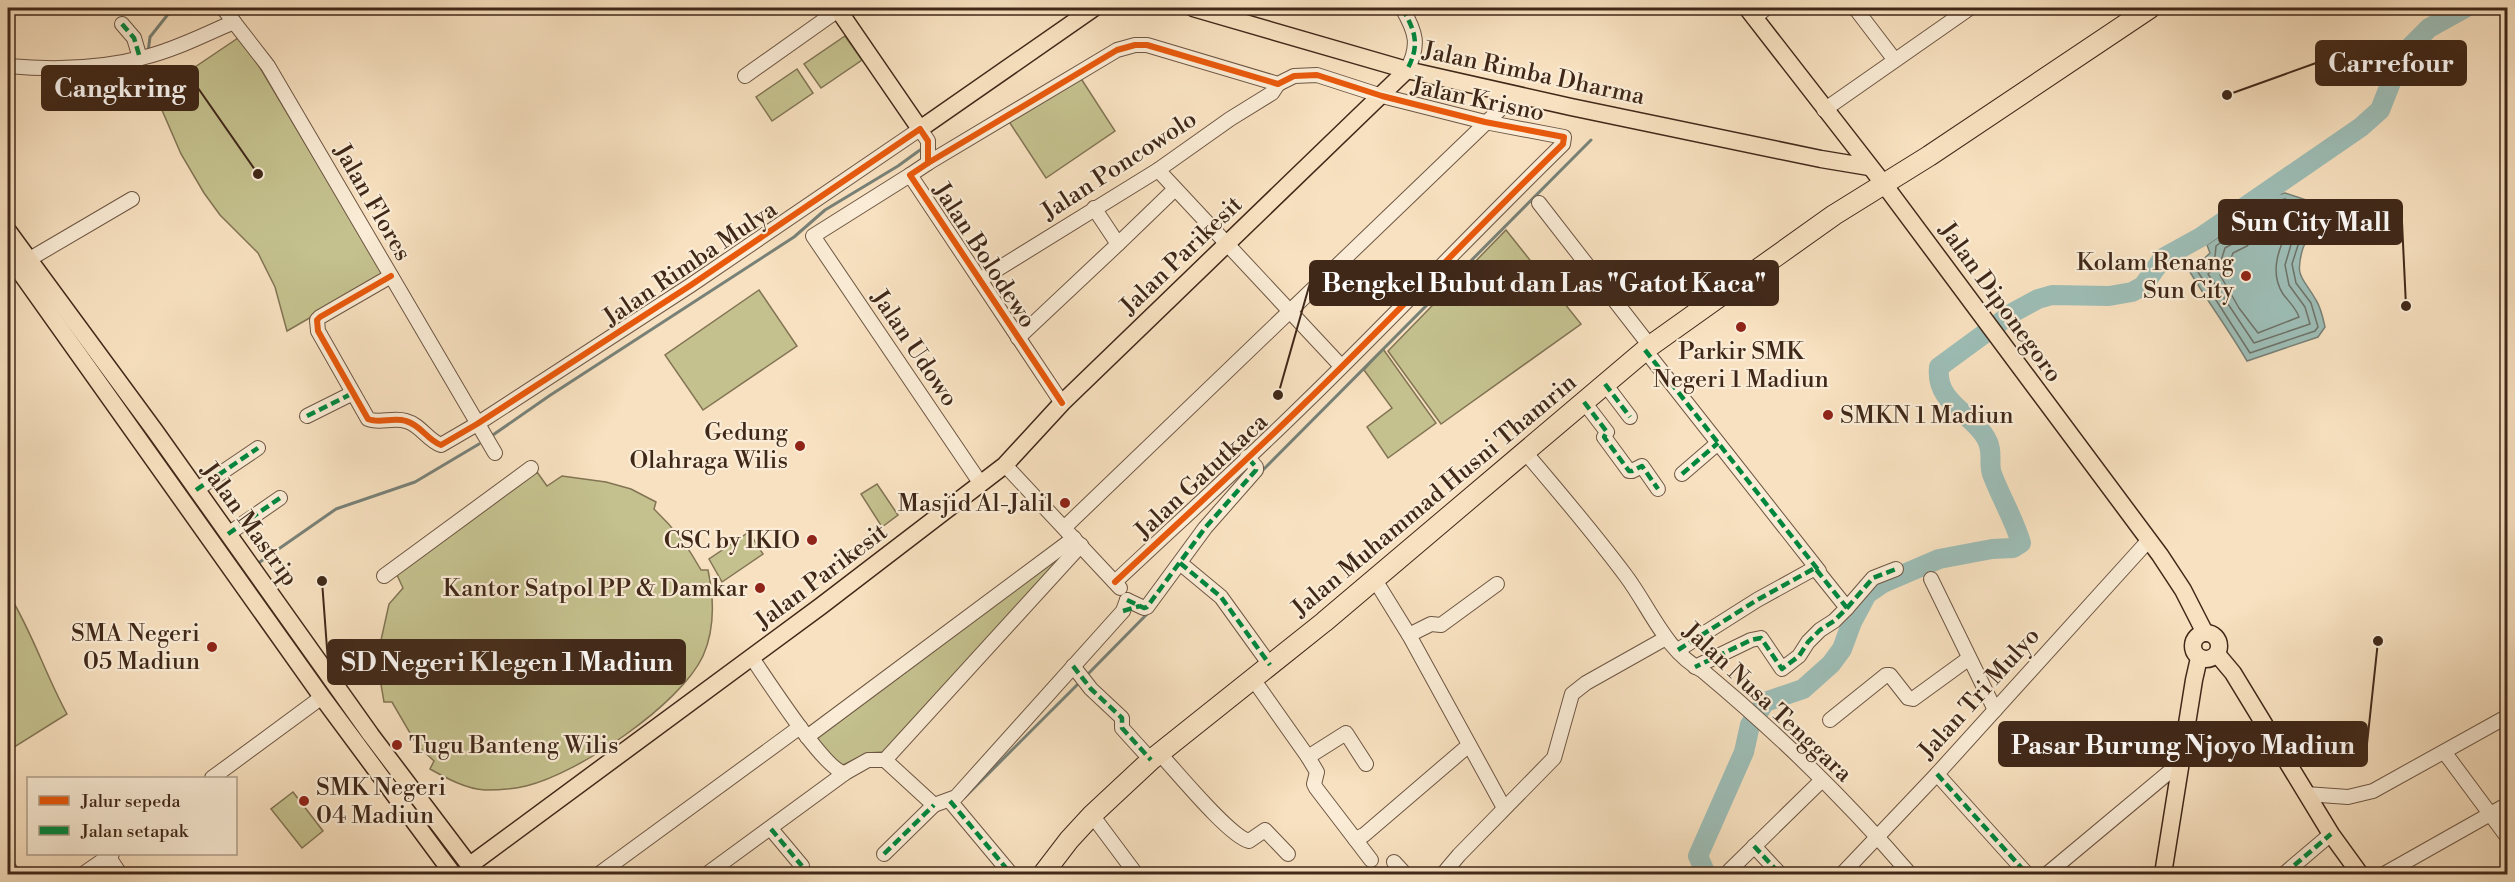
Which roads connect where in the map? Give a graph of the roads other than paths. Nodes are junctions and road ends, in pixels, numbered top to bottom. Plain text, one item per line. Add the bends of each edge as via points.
1 (839, 8) edge
2 (1094, 8) edge
3 (1193, 8) edge
4 (1402, 8) edge
5 (1855, 8) edge
6 (1970, 8) edge
7 (2147, 8) edge
8 (1756, 11) edge
9 (230, 12) edge
10 (122, 24) dead end
11 (141, 58) junction
12 (1894, 59) junction
13 (8, 66) edge
14 (1407, 70) junction
15 (745, 76) dead end
16 (1278, 84) junction
17 (1516, 94) junction
18 (1382, 96) junction
19 (1824, 110) junction
20 (1485, 122) junction
21 (920, 129) junction
22 (1564, 140) joint
23 (928, 163) junction
24 (1869, 166) junction
25 (1158, 170) junction
26 (910, 175) junction
27 (1883, 183) junction
28 (1175, 189) junction
29 (132, 199) dead end
30 (1539, 203) dead end
31 (1094, 208) junction
32 (8, 231) edge
33 (1118, 244) junction
34 (1227, 244) junction
35 (8, 255) edge
36 (28, 260) junction
37 (391, 276) junction
38 (980, 280) junction
39 (1290, 312) junction
40 (62, 318) junction
41 (1018, 338) junction
42 (1648, 348) junction
43 (1341, 366) junction
44 (1605, 384) junction
45 (353, 393) junction
46 (1584, 402) junction
47 (1062, 403) junction
48 (307, 416) dead end
49 (1630, 417) dead end
50 (478, 425) junction
51 (1718, 443) junction
52 (258, 448) dead end
53 (495, 452) dead end
54 (1525, 452) junction
55 (1247, 457) junction
56 (1005, 465) junction
57 (531, 468) dead end
58 (1682, 474) dead end
59 (981, 484) junction
60 (1658, 489) dead end
61 (196, 490) junction
62 (280, 498) dead end
63 (228, 534) junction
64 (1073, 537) junction
65 (2148, 541) junction
66 (1183, 566) junction
67 (1896, 569) dead end
68 (1819, 570) junction
69 (245, 573) junction
70 (384, 576) dead end
71 (1931, 579) dead end
72 (1375, 580) junction
73 (1116, 582) junction
74 (1497, 584) dead end
75 (1125, 605) junction
76 (1847, 608) junction
77 (2205, 633) junction
78 (1409, 635) junction
79 (1666, 638) junction
80 (1678, 650) junction
81 (2217, 654) junction
82 (752, 658) junction
83 (2199, 658) junction
84 (1968, 659) junction
85 (1270, 665) junction
86 (1073, 666) junction
87 (1695, 667) junction
88 (1253, 679) junction
89 (322, 697) junction
90 (1995, 710) junction
91 (2508, 717) edge
92 (1830, 720) dead end
93 (804, 732) junction
94 (1469, 745) junction
95 (2445, 753) junction
96 (1155, 757) junction
97 (1308, 757) junction
98 (885, 760) junction
99 (2180, 763) junction
100 (1366, 764) dead end
101 (846, 773) junction
102 (1937, 774) junction
103 (213, 777) edge
104 (1821, 781) junction
105 (2306, 794) junction
106 (950, 801) junction
107 (2508, 804) edge
108 (934, 805) junction
109 (1504, 808) junction
110 (2490, 814) junction
111 (1092, 815) junction
112 (771, 829) junction
113 (2331, 834) junction
114 (1878, 837) junction
115 (2508, 838) edge
116 (1355, 839) junction
117 (1754, 846) junction
118 (884, 854) dead end
119 (1288, 854) dead end
120 (110, 855) edge
121 (1371, 860) dead end
122 (1394, 862) dead end
123 (802, 866) dead end
124 (8, 867) edge
125 (473, 870) edge
126 (1729, 871) dead end
127 (13, 874) edge
128 (83, 874) edge
129 (120, 874) edge
130 (453, 874) edge
131 (599, 874) edge
132 (708, 874) edge
133 (1011, 874) edge
134 (1043, 874) edge
135 (1136, 874) edge
136 (1405, 874) edge
137 (1443, 874) edge
138 (1780, 874) edge
139 (1842, 874) edge
140 (1910, 874) edge
141 (2027, 874) edge
142 (2047, 874) edge
143 (2163, 874) edge
144 (2284, 874) edge
145 (2360, 874) edge
146 (2384, 874) edge

1 - 15 street
1 - 21 main road
2 - 21 main road, Jalan Rimba Mulya
3 - 14 main road, Jalan Rimba Dharma
4 - 14 street via 1416,44 1416,54
5 - 12 street
6 - 12 street
7 - 27 highway, Jalan Muhammad Husni Thamrin
8 - 19 main road, Jalan Diponegoro
9 - 11 street via 159,53
9 - 37 street, Jalan Flores via 268,66
10 - 11 street via 134,38
11 - 13 street via 91,66
12 - 19 street
14 - 17 main road, Jalan Rimba Dharma
14 - 18 main road, Jalan Parikesit
16 - 18 street, Jalan Krisno via 1294,76 1317,75
16 - 23 street via 1147,45 1135,45 1117,50
16 - 25 street, Jalan Poncowolo via 1272,93
17 - 20 street
17 - 24 main road, Jalan Rimba Dharma
18 - 20 street, Jalan Krisno
18 - 34 main road, Jalan Parikesit
19 - 24 main road, Jalan Diponegoro
20 - 22 street, Jalan Krisno via 1562,135
20 - 39 street
21 - 23 street, Jalan Bolodewo via 928,141
21 - 50 street, Jalan Rimba Mulya
22 - 43 street, Jalan Gatutkaca
23 - 26 street, Jalan Bolodewo
24 - 27 main road, Jalan Diponegoro
25 - 28 street
25 - 31 street, Jalan Poncowolo
26 - 38 street, Jalan Bolodewo
26 - 59 street, Jalan Udowo via 813,237
27 - 42 highway, Jalan Muhammad Husni Thamrin
27 - 65 main road, Jalan Diponegoro
28 - 33 street
28 - 34 street
29 - 36 street
30 - 42 street
31 - 33 street
31 - 38 street, Jalan Poncowolo
32 - 36 main road, Jalan Mastrip
33 - 41 street
34 - 39 street
34 - 47 main road, Jalan Parikesit
35 - 40 main road, Jalan Mastrip
36 - 40 main road, Jalan Mastrip
37 - 45 street via 317,320 318,331
37 - 50 street, Jalan Flores
38 - 41 street, Jalan Bolodewo
39 - 43 street
39 - 64 street
40 - 61 main road, Jalan Mastrip
40 - 69 main road, Jalan Mastrip
41 - 47 street, Jalan Bolodewo
42 - 44 highway, Jalan Muhammad Husni Thamrin
42 - 51 street
43 - 55 street, Jalan Gatutkaca
44 - 46 highway, Jalan Muhammad Husni Thamrin
44 - 49 street
45 - 48 street
45 - 50 street, Jalan Rimba Mulya via 371,421 407,421 441,445
46 - 54 highway, Jalan Muhammad Husni Thamrin
46 - 60 street via 1629,471 1642,466
47 - 56 main road, Jalan Parikesit
50 - 53 street, Jalan Flores
51 - 58 street
51 - 68 street
52 - 61 street
54 - 72 highway, Jalan Muhammad Husni Thamrin
54 - 79 street, Jalan Nusa Tenggara via 1629,579
55 - 66 street via 1256,470 1205,528
55 - 73 street, Jalan Gatutkaca
56 - 59 main road, Jalan Parikesit
56 - 64 street
57 - 70 street
59 - 82 main road, Jalan Parikesit
61 - 63 main road, Jalan Mastrip
62 - 63 street
63 - 69 main road, Jalan Mastrip
64 - 73 street
64 - 93 street
64 - 98 street
65 - 77 main road, Jalan Diponegoro via 2183,590
65 - 90 street, Jalan Tri Mulyo
66 - 75 street via 1147,607
66 - 85 street via 1221,597
67 - 76 street via 1873,578
68 - 76 street
68 - 80 street via 1815,568 1757,600
69 - 89 main road, Jalan Mastrip
69 - 125 main road, Jalan Mastrip
71 - 84 street
72 - 78 street
72 - 85 highway, Jalan Muhammad Husni Thamrin
73 - 75 street
74 - 78 street via 1441,625 1431,624
75 - 86 street
76 - 87 street via 1782,669 1761,638
77 - 81 main road via 2217,640
77 - 83 main road via 2196,637 2192,646
78 - 94 street
79 - 80 street, Jalan Nusa Tenggara
79 - 109 street via 1572,694 1554,758
80 - 87 street, Jalan Nusa Tenggara
81 - 83 main road via 2207,660
81 - 105 main road
82 - 93 street
82 - 125 main road, Jalan Parikesit
83 - 99 main road
84 - 90 street
84 - 92 street via 1914,699 1908,698 1886,675
85 - 88 highway, Jalan Muhammad Husni Thamrin
86 - 96 street via 1122,718 1122,728
86 - 106 street
87 - 104 street, Jalan Nusa Tenggara via 1749,710
88 - 96 highway, Jalan Muhammad Husni Thamrin
88 - 97 street
89 - 103 street
89 - 130 main road, Jalan Mastrip
90 - 102 street, Jalan Tri Mulyo
91 - 95 street
93 - 101 street via 835,769
93 - 131 street
94 - 109 street
94 - 116 street
95 - 105 street via 2360,795
95 - 110 street
96 - 111 highway, Jalan Muhammad Husni Thamrin
96 - 119 street via 1242,838 1249,841 1265,830
97 - 100 street via 1346,733
97 - 116 street via 1317,772 1316,788
98 - 101 street via 868,760
98 - 108 street
99 - 142 street
99 - 143 main road
101 - 112 street
102 - 114 street, Jalan Tri Mulyo
102 - 141 street
104 - 114 street, Jalan Nusa Tenggara
104 - 117 street
105 - 113 main road
106 - 108 street
106 - 133 street
107 - 110 street
108 - 118 street
109 - 137 street
110 - 115 street
110 - 146 street
111 - 134 highway, Jalan Muhammad Husni Thamrin
111 - 135 street
112 - 123 street
112 - 132 street
113 - 144 street
113 - 145 main road
114 - 139 street, Jalan Tri Mulyo
114 - 140 street, Jalan Nusa Tenggara
116 - 121 street
117 - 126 street
117 - 138 street
120 - 128 street
120 - 129 street
122 - 136 street
124 - 127 street

